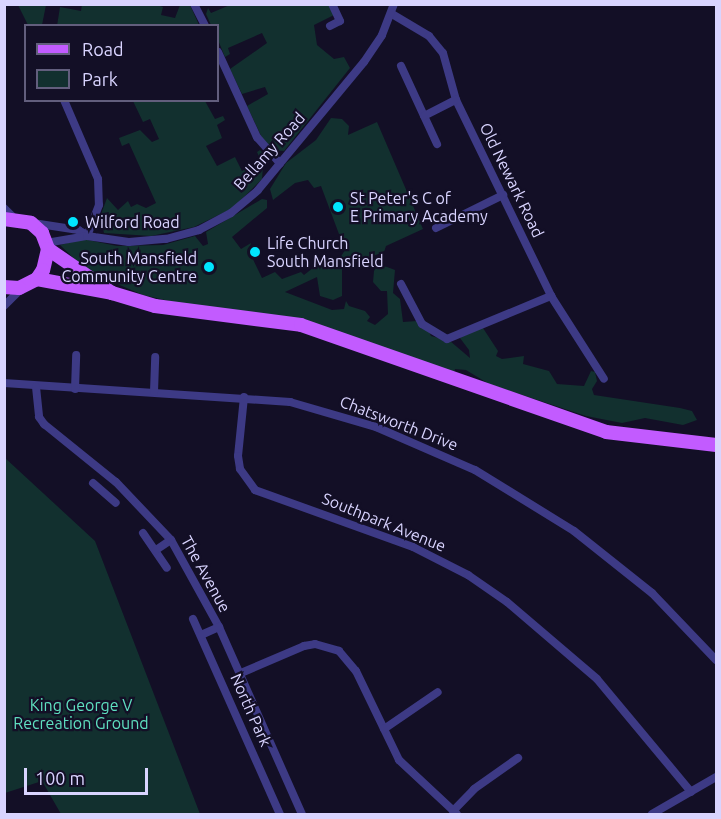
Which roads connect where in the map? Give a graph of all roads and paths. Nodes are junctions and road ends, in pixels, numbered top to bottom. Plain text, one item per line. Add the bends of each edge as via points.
1 (195, 4) edge
2 (332, 4) edge
3 (393, 9) edge
4 (203, 24) edge
5 (330, 26) dead end
6 (219, 54) edge
7 (401, 66) dead end
8 (456, 100) junction
9 (65, 102) edge
10 (424, 116) junction
11 (437, 144) dead end
12 (280, 163) junction
13 (503, 195) junction
14 (8, 215) edge
15 (31, 223) junction
16 (436, 228) dead end
17 (87, 236) junction
18 (47, 246) junction
19 (37, 279) junction
20 (401, 284) dead end
21 (4, 287) edge
22 (23, 287) junction
23 (112, 293) junction
24 (551, 296) junction
25 (4, 306) edge
26 (76, 355) dead end
27 (154, 357) dead end
28 (604, 380) dead end
29 (4, 383) edge
30 (36, 387) junction
31 (75, 389) junction
32 (154, 392) junction
33 (244, 397) junction
34 (717, 445) edge
35 (116, 482) junction
36 (93, 483) dead end
37 (105, 493) junction
38 (116, 503) dead end
39 (143, 533) dead end
40 (171, 540) junction
41 (156, 550) junction
42 (167, 568) dead end
43 (193, 619) dead end
44 (219, 627) junction
45 (201, 635) junction
46 (717, 660) edge
47 (241, 673) junction
48 (438, 692) dead end
49 (384, 729) junction
50 (518, 758) dead end
51 (717, 777) edge
52 (691, 792) junction
53 (455, 813) edge
54 (280, 814) edge
55 (302, 814) edge
56 (652, 814) edge

1 - 4 street
2 - 5 street via 340,21
3 - 8 street, Old Newark Road via 429,36 443,53
3 - 12 street, Bellamy Road via 364,63
6 - 12 street via 261,145
7 - 10 street
8 - 10 street
8 - 13 street, Old Newark Road
9 - 17 street via 98,179 99,205
10 - 11 street
12 - 17 street, Bellamy Road via 231,213 199,231 150,242
13 - 16 street
13 - 24 street, Old Newark Road
14 - 15 main road
15 - 17 street, Bellamy Road via 78,230
15 - 18 main road
17 - 18 street, Bellamy Road via 62,237
18 - 19 main road via 47,260
18 - 23 main road
19 - 22 main road
19 - 23 main road
20 - 24 street via 422,324 447,339
21 - 22 main road
22 - 25 street
23 - 34 main road via 155,306 301,326 606,432
24 - 28 street, Old Newark Road
26 - 31 street
27 - 32 street
29 - 30 street, Chatsworth Drive
30 - 31 street, Chatsworth Drive
30 - 35 street, The Avenue via 39,417 44,424
31 - 32 street, Chatsworth Drive
32 - 33 street, Chatsworth Drive
33 - 46 street, Chatsworth Drive via 318,408 376,427 485,476 528,501 626,570
33 - 52 street, Southpark Avenue via 238,456 240,469 255,490 413,547 471,577 555,639 597,679
35 - 37 street
35 - 40 street, The Avenue
36 - 37 street
37 - 38 street
39 - 41 street
40 - 41 street
40 - 44 street, The Avenue
41 - 42 street
43 - 45 street, North Park
44 - 45 street
44 - 47 street, The Avenue
45 - 54 street, North Park
47 - 49 street via 304,646 326,646 350,661
47 - 55 street, The Avenue
48 - 49 street
49 - 53 street via 412,776
50 - 53 street via 474,789
51 - 52 street
52 - 56 street

